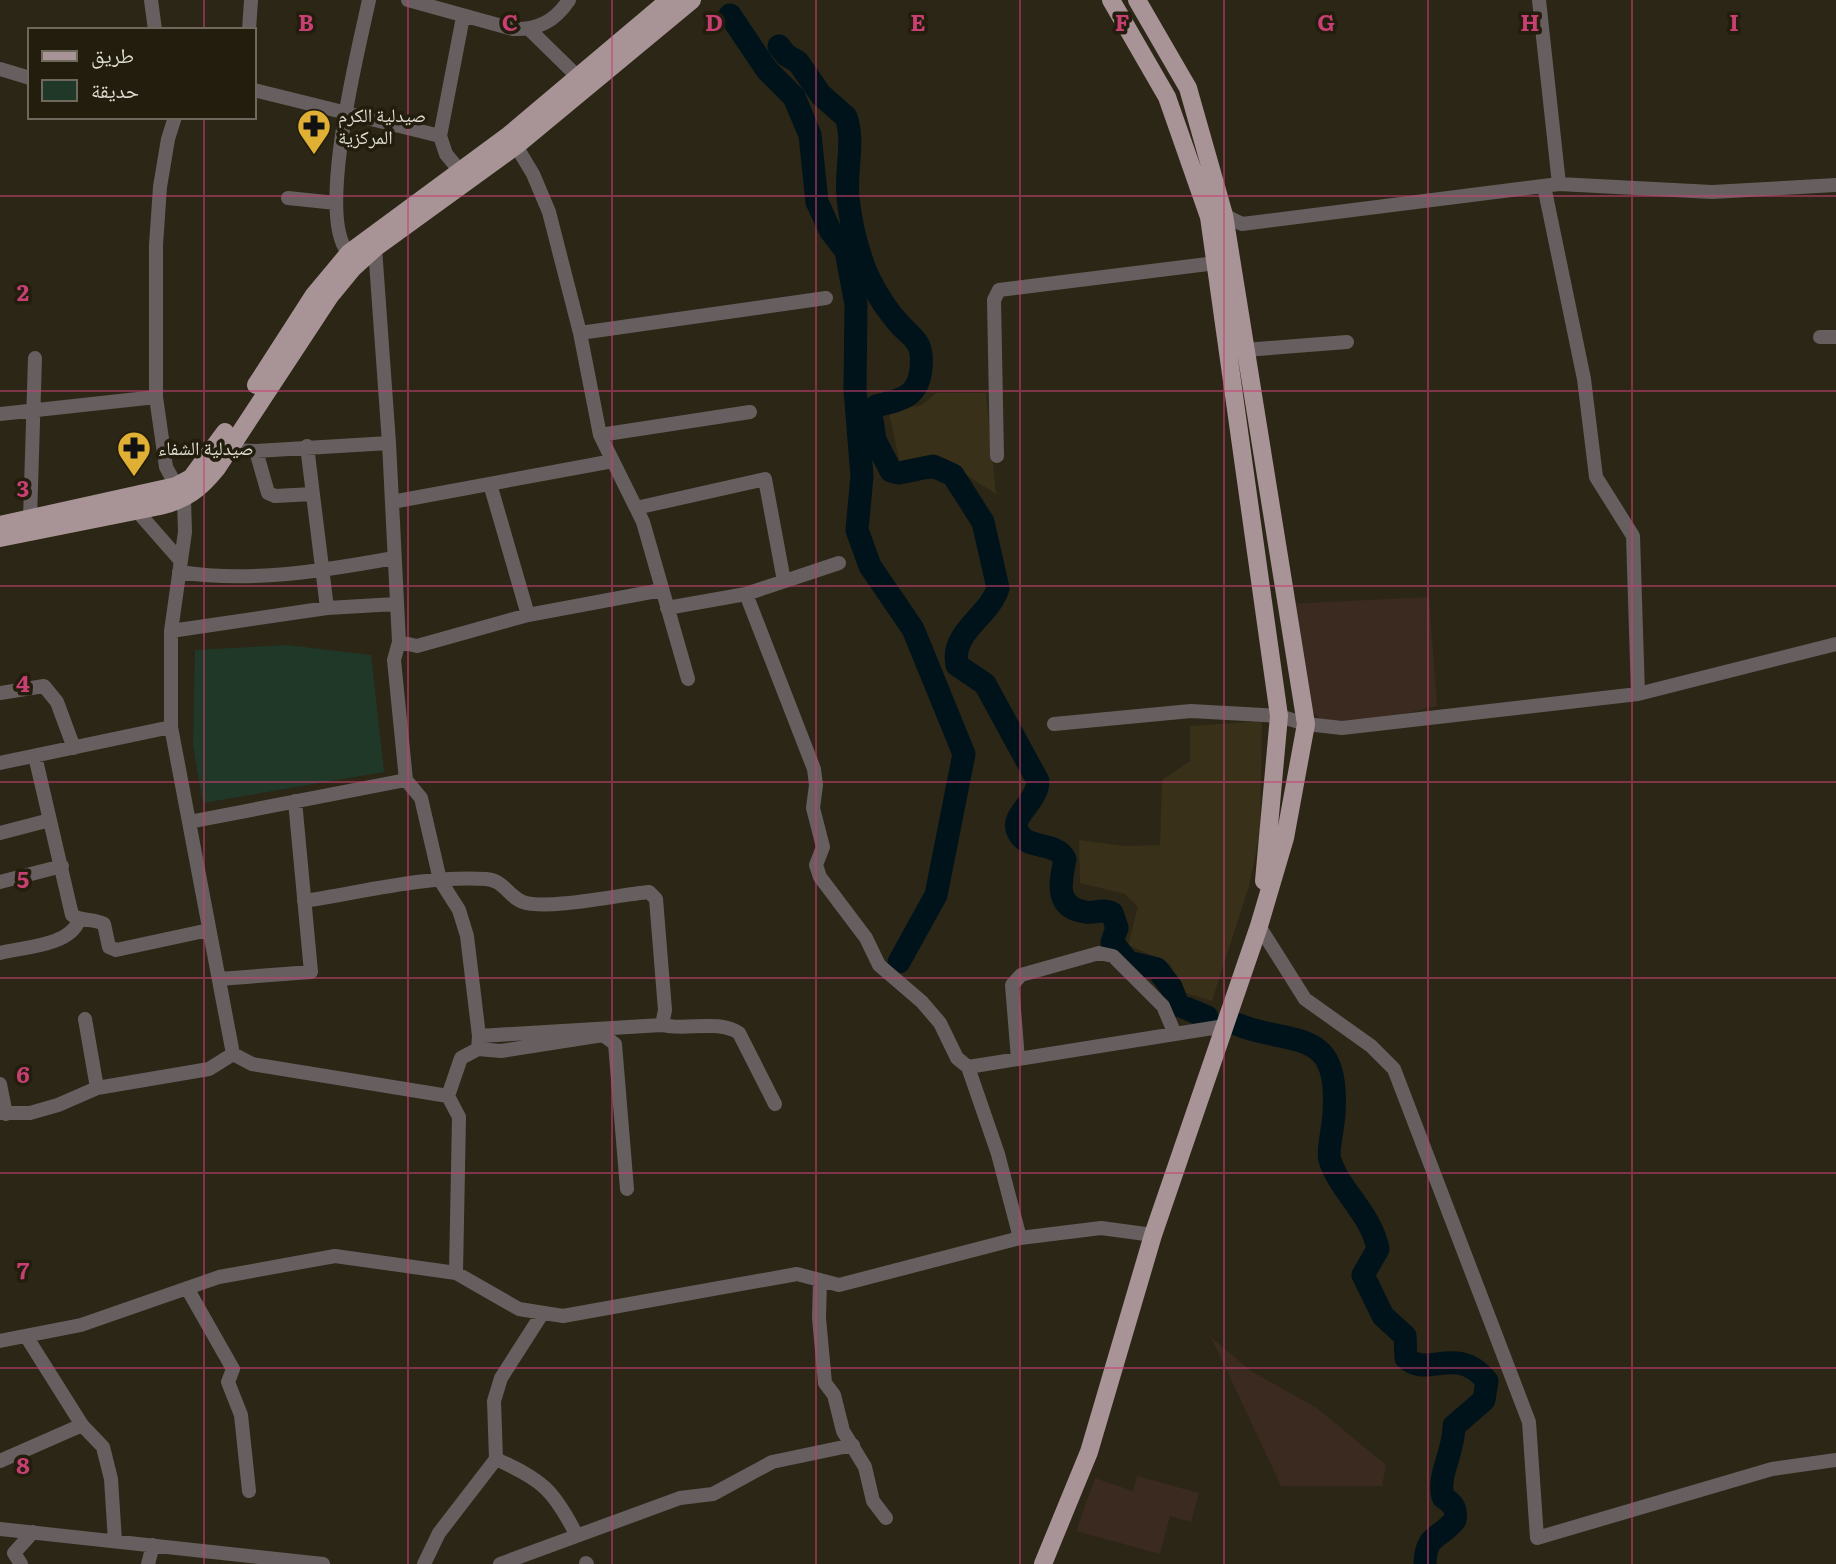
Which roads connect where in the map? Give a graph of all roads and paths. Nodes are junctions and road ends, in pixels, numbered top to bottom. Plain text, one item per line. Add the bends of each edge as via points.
1 (151, 0) edge
2 (251, 0) edge
3 (369, 0) edge
4 (408, 0) edge
5 (569, 0) edge
6 (669, 0) edge
7 (692, 0) edge
8 (1111, 0) edge
9 (1137, 0) edge
10 (1539, 0) edge
11 (463, 17) junction
12 (155, 28) edge
13 (249, 28) edge
14 (530, 30) junction
15 (0, 69) edge
16 (28, 77) edge
17 (578, 77) junction
18 (256, 90) edge
19 (346, 112) junction
20 (174, 119) edge
21 (440, 136) junction
22 (513, 140) junction
23 (459, 170) junction
24 (1552, 185) junction
25 (1836, 185) edge
26 (288, 198) dead end
27 (336, 203) junction
28 (1216, 216) junction
29 (1242, 224) junction
30 (1219, 239) junction
31 (370, 243) junction
32 (349, 253) junction
33 (1216, 264) junction
34 (826, 298) dead end
35 (580, 333) junction
36 (1820, 337) dead end
37 (1836, 337) edge
38 (1347, 342) dead end
39 (1245, 350) junction
40 (34, 358) dead end
41 (156, 397) junction
42 (33, 410) junction
43 (750, 412) dead end
44 (0, 414) edge
45 (600, 435) junction
46 (389, 443) junction
47 (307, 446) junction
48 (228, 450) junction
49 (256, 451) junction
50 (998, 456) dead end
51 (613, 461) junction
52 (490, 484) junction
53 (180, 493) junction
54 (313, 494) junction
55 (392, 502) junction
56 (636, 508) junction
57 (136, 510) junction
58 (30, 519) junction
59 (0, 525) edge
60 (0, 538) edge
61 (394, 558) junction
62 (839, 563) dead end
63 (179, 566) junction
64 (323, 571) junction
65 (784, 581) junction
66 (662, 590) junction
67 (746, 594) junction
68 (396, 604) junction
69 (327, 608) junction
70 (667, 608) junction
71 (528, 615) junction
72 (171, 631) junction
73 (399, 642) junction
74 (1836, 644) edge
75 (688, 679) dead end
76 (0, 693) edge
77 (1638, 694) junction
78 (1279, 716) junction
79 (1054, 724) dead end
80 (1306, 724) junction
81 (171, 727) junction
82 (74, 748) junction
83 (35, 756) junction
84 (0, 763) edge
85 (406, 780) junction
86 (295, 802) junction
87 (50, 820) junction
88 (189, 822) junction
89 (0, 833) edge
90 (62, 866) junction
91 (440, 880) junction
92 (0, 882) edge
93 (304, 901) junction
94 (79, 920) junction
95 (1259, 926) junction
96 (209, 930) junction
97 (0, 953) edge
98 (219, 979) junction
99 (85, 1019) dead end
100 (662, 1025) junction
101 (1225, 1026) junction
102 (1175, 1034) junction
103 (478, 1043) junction
104 (233, 1054) junction
105 (1018, 1059) junction
106 (968, 1067) junction
107 (0, 1084) edge
108 (97, 1088) junction
109 (448, 1096) junction
110 (775, 1104) dead end
111 (3, 1114) edge
112 (627, 1189) dead end
113 (1153, 1235) junction
114 (1020, 1238) junction
115 (456, 1273) junction
116 (820, 1280) junction
117 (187, 1288) junction
118 (542, 1314) junction
119 (26, 1336) junction
120 (0, 1341) edge
121 (82, 1425) junction
122 (853, 1445) junction
123 (496, 1459) junction
124 (1836, 1460) edge
125 (0, 1461) edge
126 (248, 1491) dead end
127 (886, 1518) dead end
128 (0, 1529) edge
129 (33, 1532) junction
130 (576, 1534) junction
131 (115, 1541) junction
132 (153, 1545) junction
133 (21, 1564) edge
134 (148, 1564) edge
135 (323, 1564) edge
136 (424, 1564) edge
137 (500, 1564) edge
138 (1043, 1564) edge

1 - 12 street
2 - 13 street
3 - 19 street
4 - 11 street
5 - 14 street via 552,19
6 - 17 main road
7 - 22 main road
8 - 28 main road via 1167,97
9 - 28 main road via 1188,88
10 - 24 street
11 - 14 street
11 - 21 street
14 - 17 street
15 - 16 street
17 - 22 main road
18 - 19 street
19 - 21 street
19 - 27 street
20 - 41 street via 160,187
21 - 23 street via 446,154
22 - 23 main road
22 - 31 main road
22 - 35 street via 549,212
23 - 31 main road
24 - 25 street via 1712,192
24 - 29 street
24 - 77 street via 1596,477 1633,536
26 - 27 street
27 - 32 street via 338,234
28 - 29 street
28 - 30 main road
29 - 30 street
30 - 33 main road
30 - 39 main road
31 - 32 main road
31 - 46 street
31 - 48 main road
32 - 53 main road via 314,295 208,458
33 - 50 street via 999,290 993,300
33 - 78 main road
34 - 35 street
35 - 45 street
36 - 37 street
38 - 39 street
39 - 80 main road
40 - 42 street
41 - 42 street
41 - 53 street via 166,467
42 - 44 street
42 - 58 street
43 - 45 street
45 - 51 street
46 - 47 street
46 - 55 street
47 - 49 street
47 - 54 street
48 - 49 street
48 - 53 main road via 206,481
49 - 54 street via 268,493
51 - 52 street
51 - 56 street
52 - 55 street
52 - 71 street
53 - 57 main road
53 - 58 main road
53 - 63 street via 185,532
54 - 64 street
55 - 61 street
56 - 65 street via 765,479
56 - 66 street
57 - 60 main road
57 - 63 street
58 - 59 main road
61 - 64 street
61 - 68 street
62 - 65 street
63 - 64 street via 254,578
63 - 72 street
64 - 69 street
65 - 67 street
66 - 70 street
66 - 71 street
67 - 70 street
67 - 106 street via 814,769 813,808 822,847 816,865 820,877 866,938 878,965 922,1002 940,1023 957,1058
68 - 69 street
68 - 73 street
69 - 72 street
70 - 75 street
71 - 73 street via 418,646
72 - 81 street
73 - 85 street via 394,660
74 - 77 street
76 - 82 street via 44,686 57,702
77 - 80 street via 1342,728
78 - 79 street via 1191,711
78 - 80 street
78 - 95 main road
80 - 95 main road via 1285,838
81 - 82 street
81 - 88 street
82 - 83 street
83 - 84 street
83 - 87 street
85 - 86 street
85 - 91 street via 421,798
86 - 88 street
86 - 93 street
87 - 89 street
87 - 90 street
88 - 96 street
90 - 92 street
90 - 94 street via 72,915
91 - 93 street
91 - 100 street via 488,878 527,903 649,892 656,899 665,1010
91 - 103 street via 459,910 467,936
93 - 98 street via 311,972
94 - 96 street via 104,924 109,947 116,950
94 - 97 street via 76,929 63,938
95 - 101 main road
95 - 124 street via 1305,999 1371,1046 1394,1069 1530,1422 1537,1538 1772,1469
96 - 98 street
98 - 104 street
99 - 108 street
100 - 103 street
100 - 110 street via 730,1027 739,1033
101 - 102 street
101 - 113 main road
102 - 105 street
102 - 105 street via 1163,1006 1114,956 1099,953 1021,975 1012,985
103 - 109 street via 461,1058
103 - 112 street via 501,1051 603,1035 611,1038
104 - 108 street via 209,1069
104 - 109 street via 252,1064
105 - 106 street
106 - 114 street
107 - 111 street
108 - 111 street via 30,1113
109 - 115 street via 459,1117
113 - 114 street via 1101,1228
113 - 138 main road via 1089,1452
114 - 116 street via 839,1285
115 - 117 street via 335,1256 219,1277
115 - 118 street via 519,1309
116 - 118 street via 797,1274 581,1313
116 - 122 street via 825,1383 834,1395 843,1432
117 - 119 street via 81,1325
117 - 126 street via 233,1369 228,1382 241,1415
118 - 123 street via 501,1378 494,1401
119 - 120 street
119 - 121 street
121 - 125 street
121 - 131 street via 103,1447 111,1479
122 - 127 street via 865,1467 873,1501
122 - 130 street via 772,1462 713,1494 680,1498
123 - 130 street via 535,1476 560,1504
123 - 136 street via 439,1533
128 - 129 street
129 - 131 street
129 - 133 street via 14,1553
130 - 137 street
131 - 132 street
132 - 134 street
132 - 135 street

